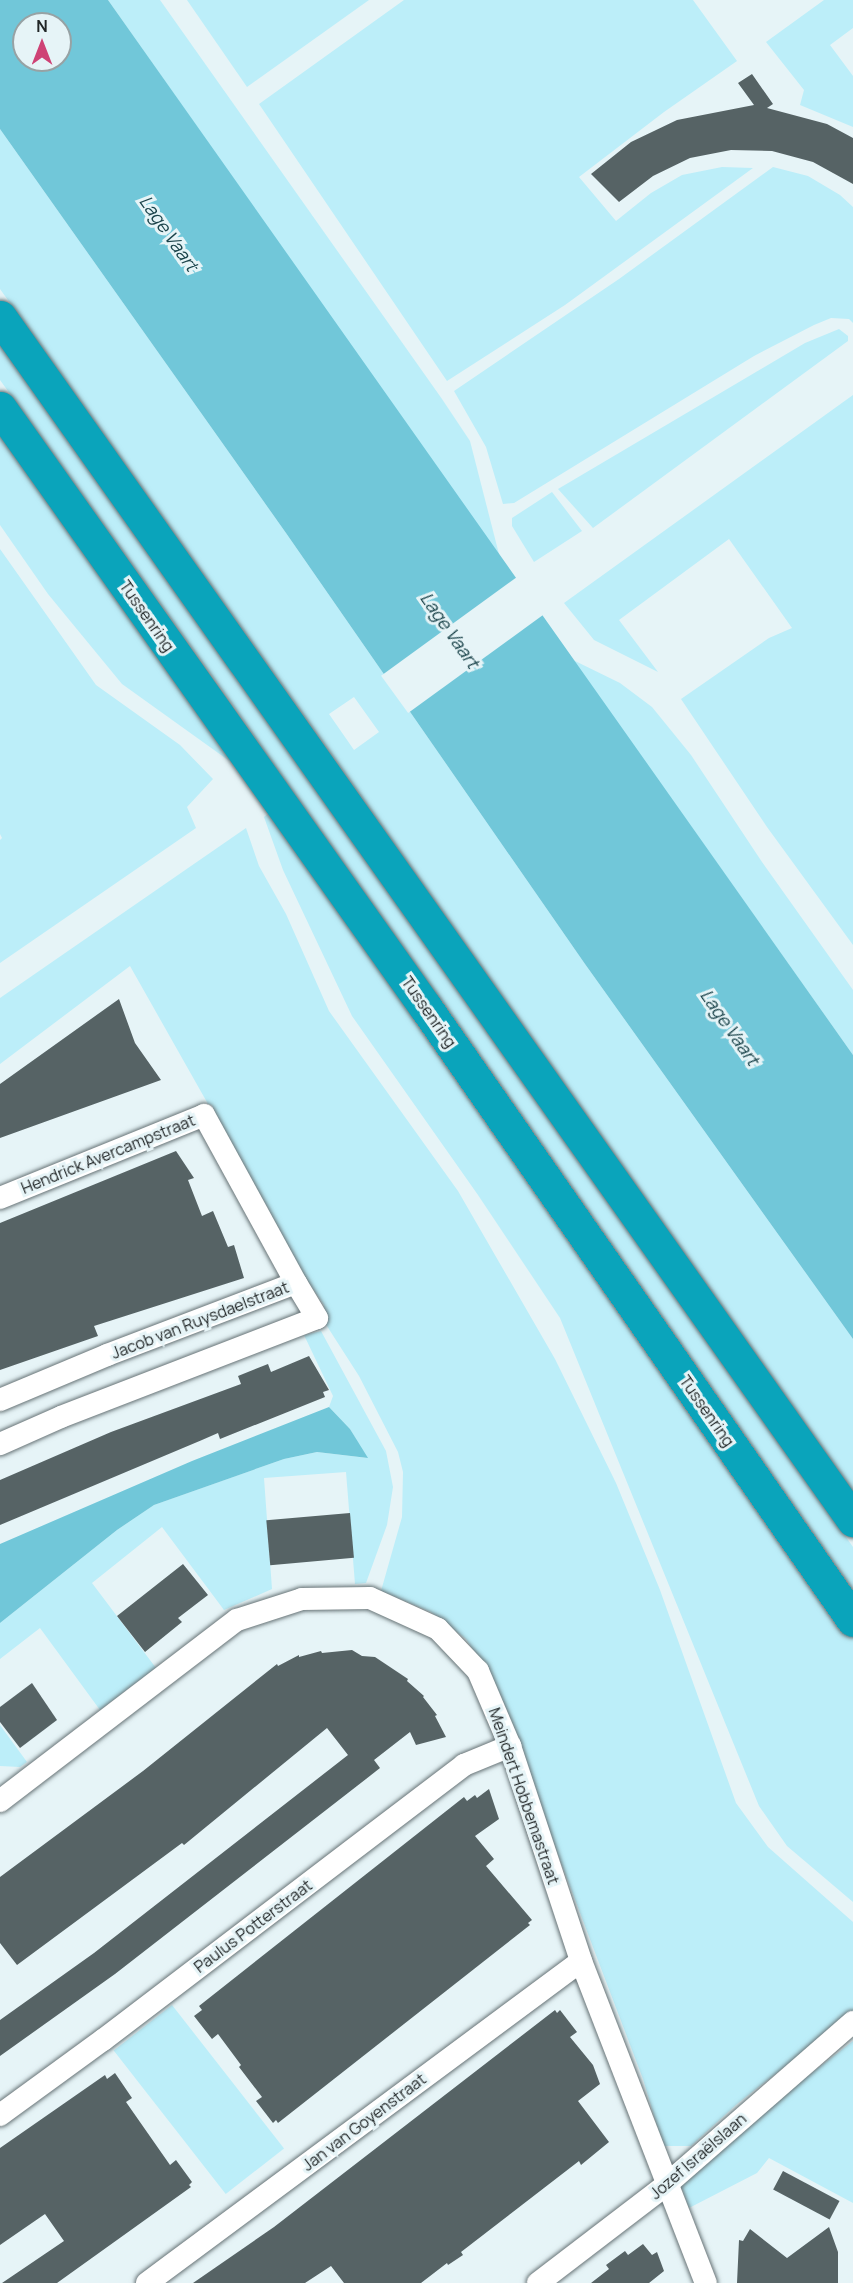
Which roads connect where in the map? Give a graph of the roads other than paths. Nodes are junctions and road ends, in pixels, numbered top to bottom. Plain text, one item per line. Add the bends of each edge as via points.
1 (0, 317) edge
2 (0, 408) edge
3 (0, 1198) edge
4 (296, 1283) junction
5 (46, 1380) junction
6 (0, 1400) edge
7 (61, 1417) junction
8 (0, 1444) edge
9 (853, 1520) edge
10 (853, 1620) edge
11 (510, 1746) junction
12 (0, 1801) edge
13 (581, 1961) junction
14 (853, 2022) edge
15 (0, 2115) edge
16 (666, 2185) junction
17 (147, 2283) edge
18 (538, 2283) edge
19 (706, 2283) edge

1 - 9 highway
2 - 10 highway, Tussenring via 426,1008
3 - 4 street, Hendrick Avercampstraat via 204,1114
4 - 5 street, Jacob van Ruysdaelstraat
4 - 7 street, Jacob van Ruysdaelstraat via 317,1318
5 - 6 street, Jacob van Ruysdaelstraat
5 - 7 street
7 - 8 street, Jacob van Ruysdaelstraat
11 - 12 street, Meindert Hobbemastraat via 478,1671 438,1629 370,1598 302,1599 237,1620
11 - 13 street, Meindert Hobbemastraat
11 - 15 street, Paulus Potterstraat via 464,1765
13 - 16 street, Meindert Hobbemastraat
13 - 17 street, Jan van Goyenstraat
14 - 16 street, Jozef Israëlslaan
16 - 18 street, Jozef Israëlslaan
16 - 19 street, Meindert Hobbemastraat

